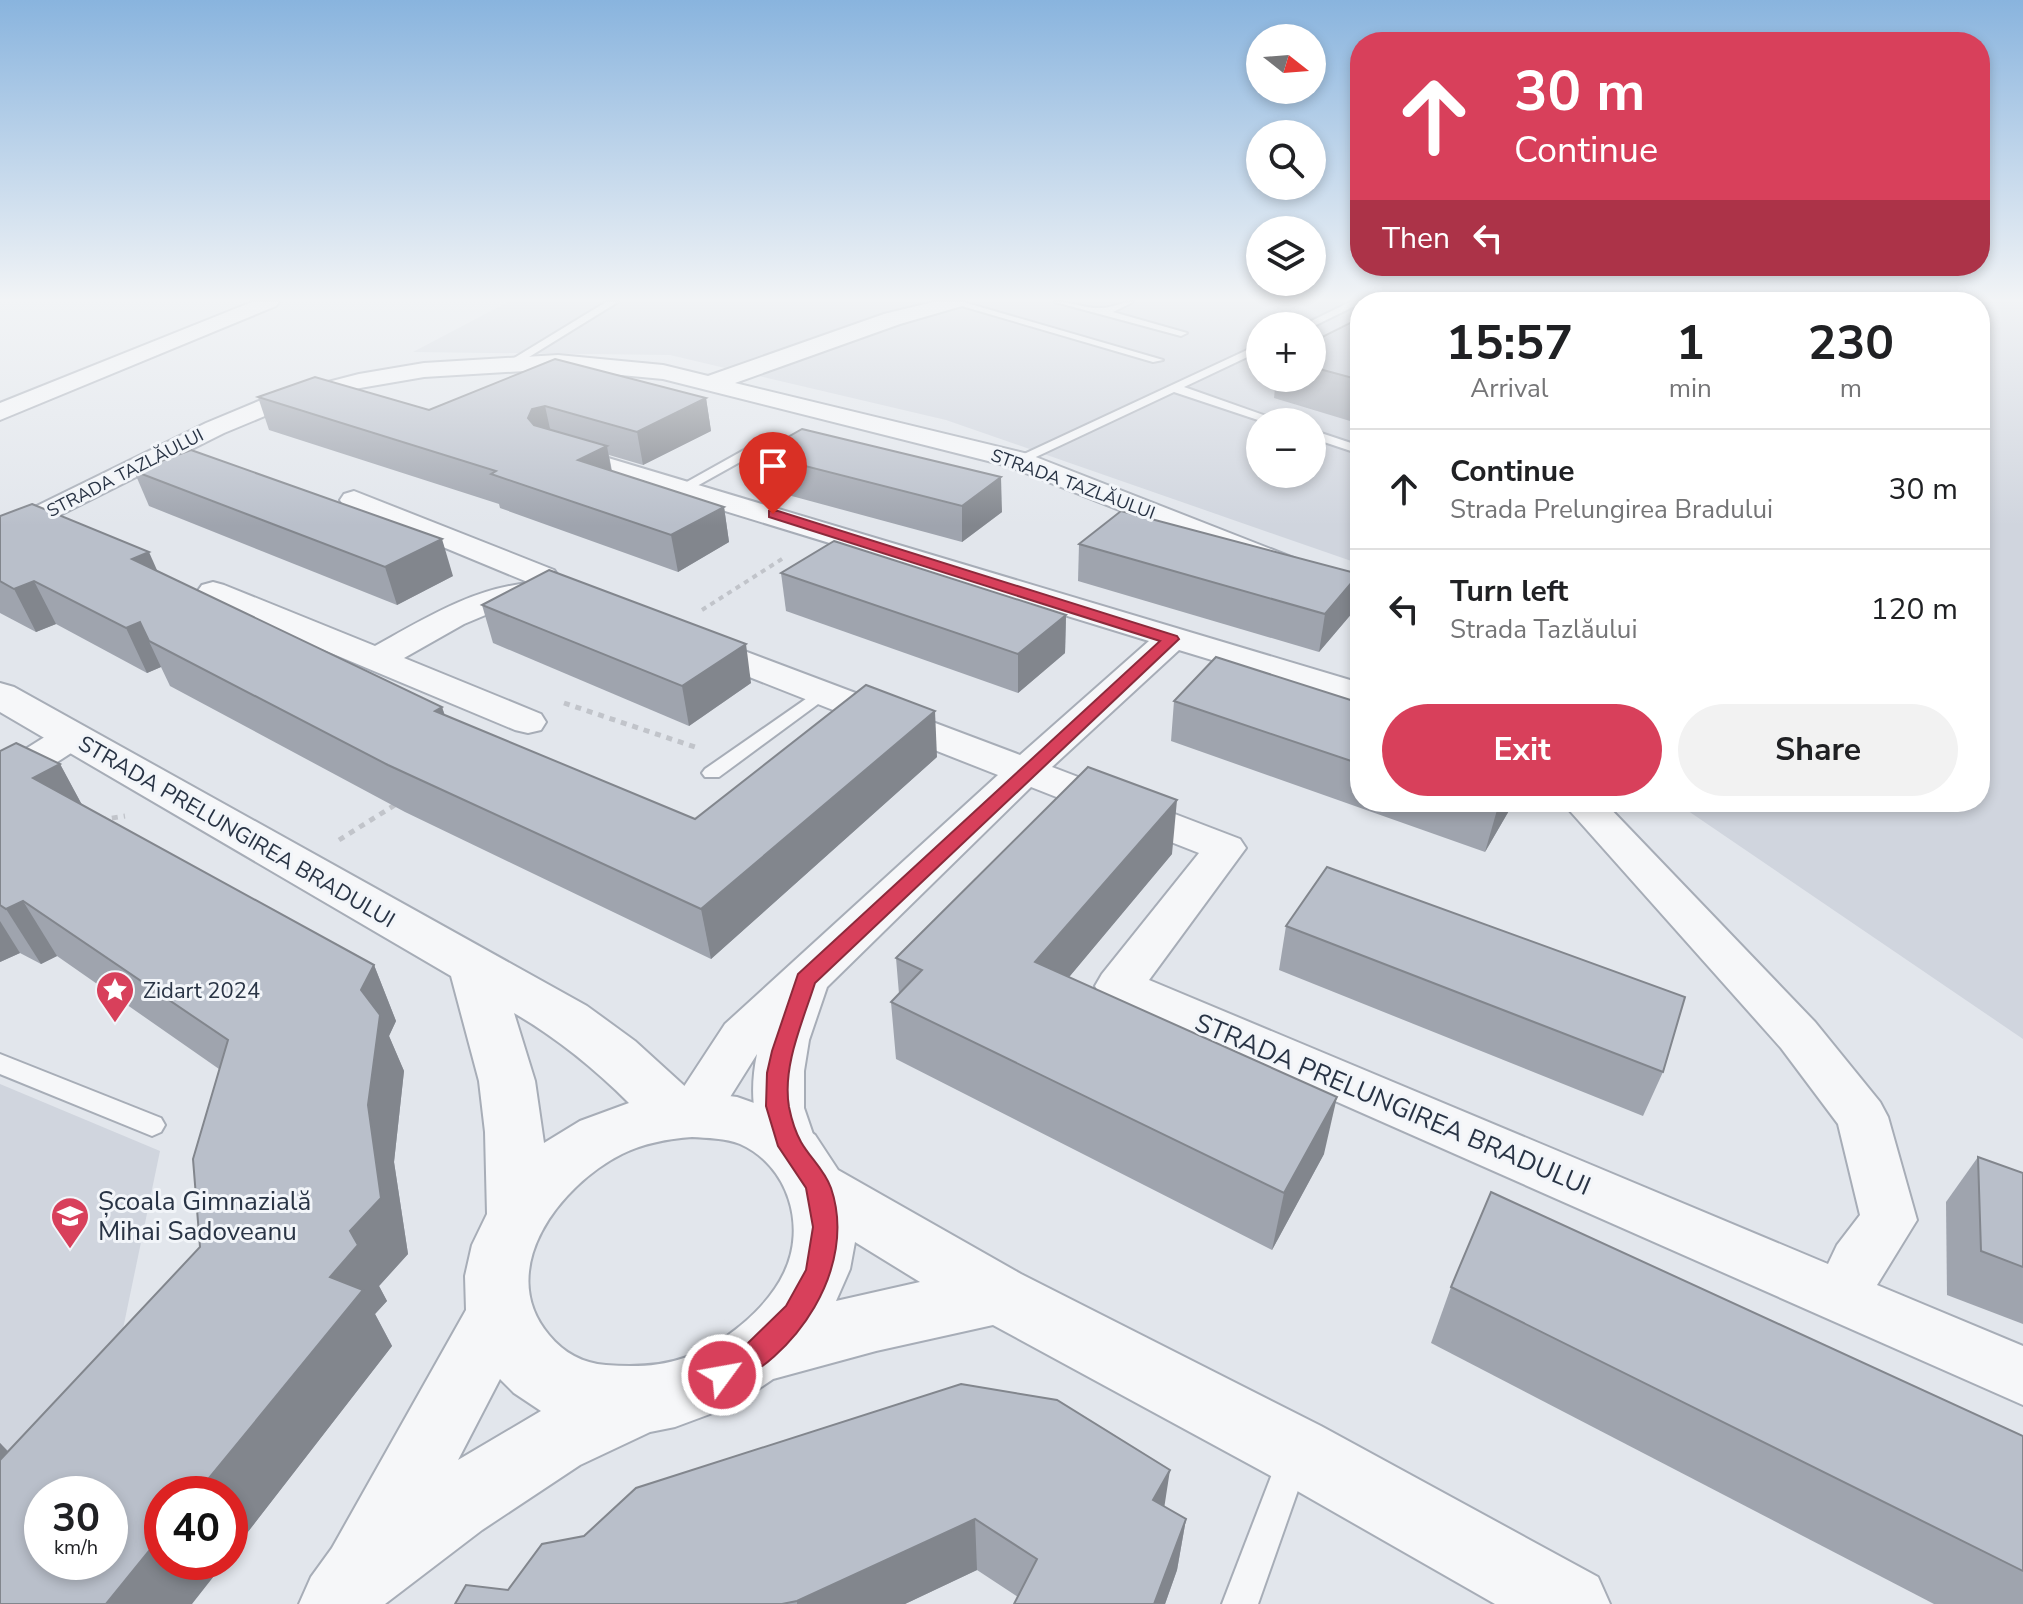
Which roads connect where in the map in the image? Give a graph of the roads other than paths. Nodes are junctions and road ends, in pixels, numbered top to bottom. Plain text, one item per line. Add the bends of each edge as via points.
1 (86, 377) edge
2 (384, 377) edge
3 (684, 377) edge
4 (728, 377) edge
5 (1197, 377) edge
6 (711, 383) junction
7 (1174, 388) junction
8 (0, 412) edge
9 (1246, 412) edge
10 (1326, 439) edge
11 (1350, 447) edge
12 (551, 449) edge
13 (753, 449) dead end
14 (1018, 460) junction
15 (683, 488) junction
16 (354, 500) dead end
17 (0, 536) edge
18 (1350, 591) edge
19 (213, 592) dead end
20 (667, 633) edge
21 (1171, 639) junction
22 (374, 661) junction
23 (1350, 684) edge
24 (823, 692) junction
25 (0, 695) edge
26 (528, 722) road end
27 (72, 736) junction
28 (1027, 769) junction
29 (712, 773) dead end
30 (0, 782) edge
31 (1591, 812) edge
32 (474, 967) junction
33 (806, 979) junction
34 (0, 1064) edge
35 (685, 1114) junction
36 (152, 1125) dead end
37 (804, 1167) junction
38 (517, 1212) junction
39 (998, 1295) junction
40 (1842, 1297) junction
41 (499, 1314) junction
42 (758, 1353) junction
43 (2023, 1376) edge
44 (643, 1399) junction
45 (1296, 1451) junction
46 (349, 1590) edge
47 (1240, 1604) edge
48 (1571, 1604) edge

1 - 8 street
2 - 17 street, STRADA TAZLĂULUI via 275,403
3 - 6 street, STRADA TAZLĂULUI
4 - 6 street
5 - 7 lane
6 - 14 street, STRADA TAZLĂULUI
7 - 9 lane
7 - 14 lane
10 - 11 lane
12 - 15 street
13 - 15 lane
14 - 18 street, STRADA TAZLĂULUI
15 - 21 street
16 - 22 street via 543,577 566,597 531,592 503,597
19 - 22 street
20 - 24 street, STRADA PRELUNGIREA BRADULUI
21 - 23 street
21 - 28 street
22 - 26 street
24 - 28 street, STRADA PRELUNGIREA BRADULUI
24 - 29 lane
25 - 27 street, STRADA PRELUNGIREA BRADULUI
27 - 30 street
27 - 32 street, STRADA PRELUNGIREA BRADULUI
28 - 33 street
28 - 40 street, STRADA PRELUNGIREA BRADULUI via 1225,848 1119,986
31 - 40 street via 1798,1035 1862,1117 1889,1220 1857,1263
32 - 35 street, STRADA PRELUNGIREA BRADULUI via 568,1020
32 - 38 street via 507,1081
33 - 35 street via 742,1037
33 - 37 street via 788,1029 777,1106
34 - 36 lane
35 - 37 street via 762,1128
35 - 38 street via 631,1124 586,1145 547,1175
37 - 39 street
37 - 42 street via 826,1227 818,1271 796,1314
38 - 41 street via 502,1245 495,1280
39 - 42 street
39 - 45 street
40 - 43 street, STRADA PRELUNGIREA BRADULUI
41 - 44 street via 516,1351 548,1380 592,1396
41 - 46 street
42 - 44 street via 684,1392
44 - 46 street via 555,1440 456,1504
45 - 47 lane
45 - 48 street

